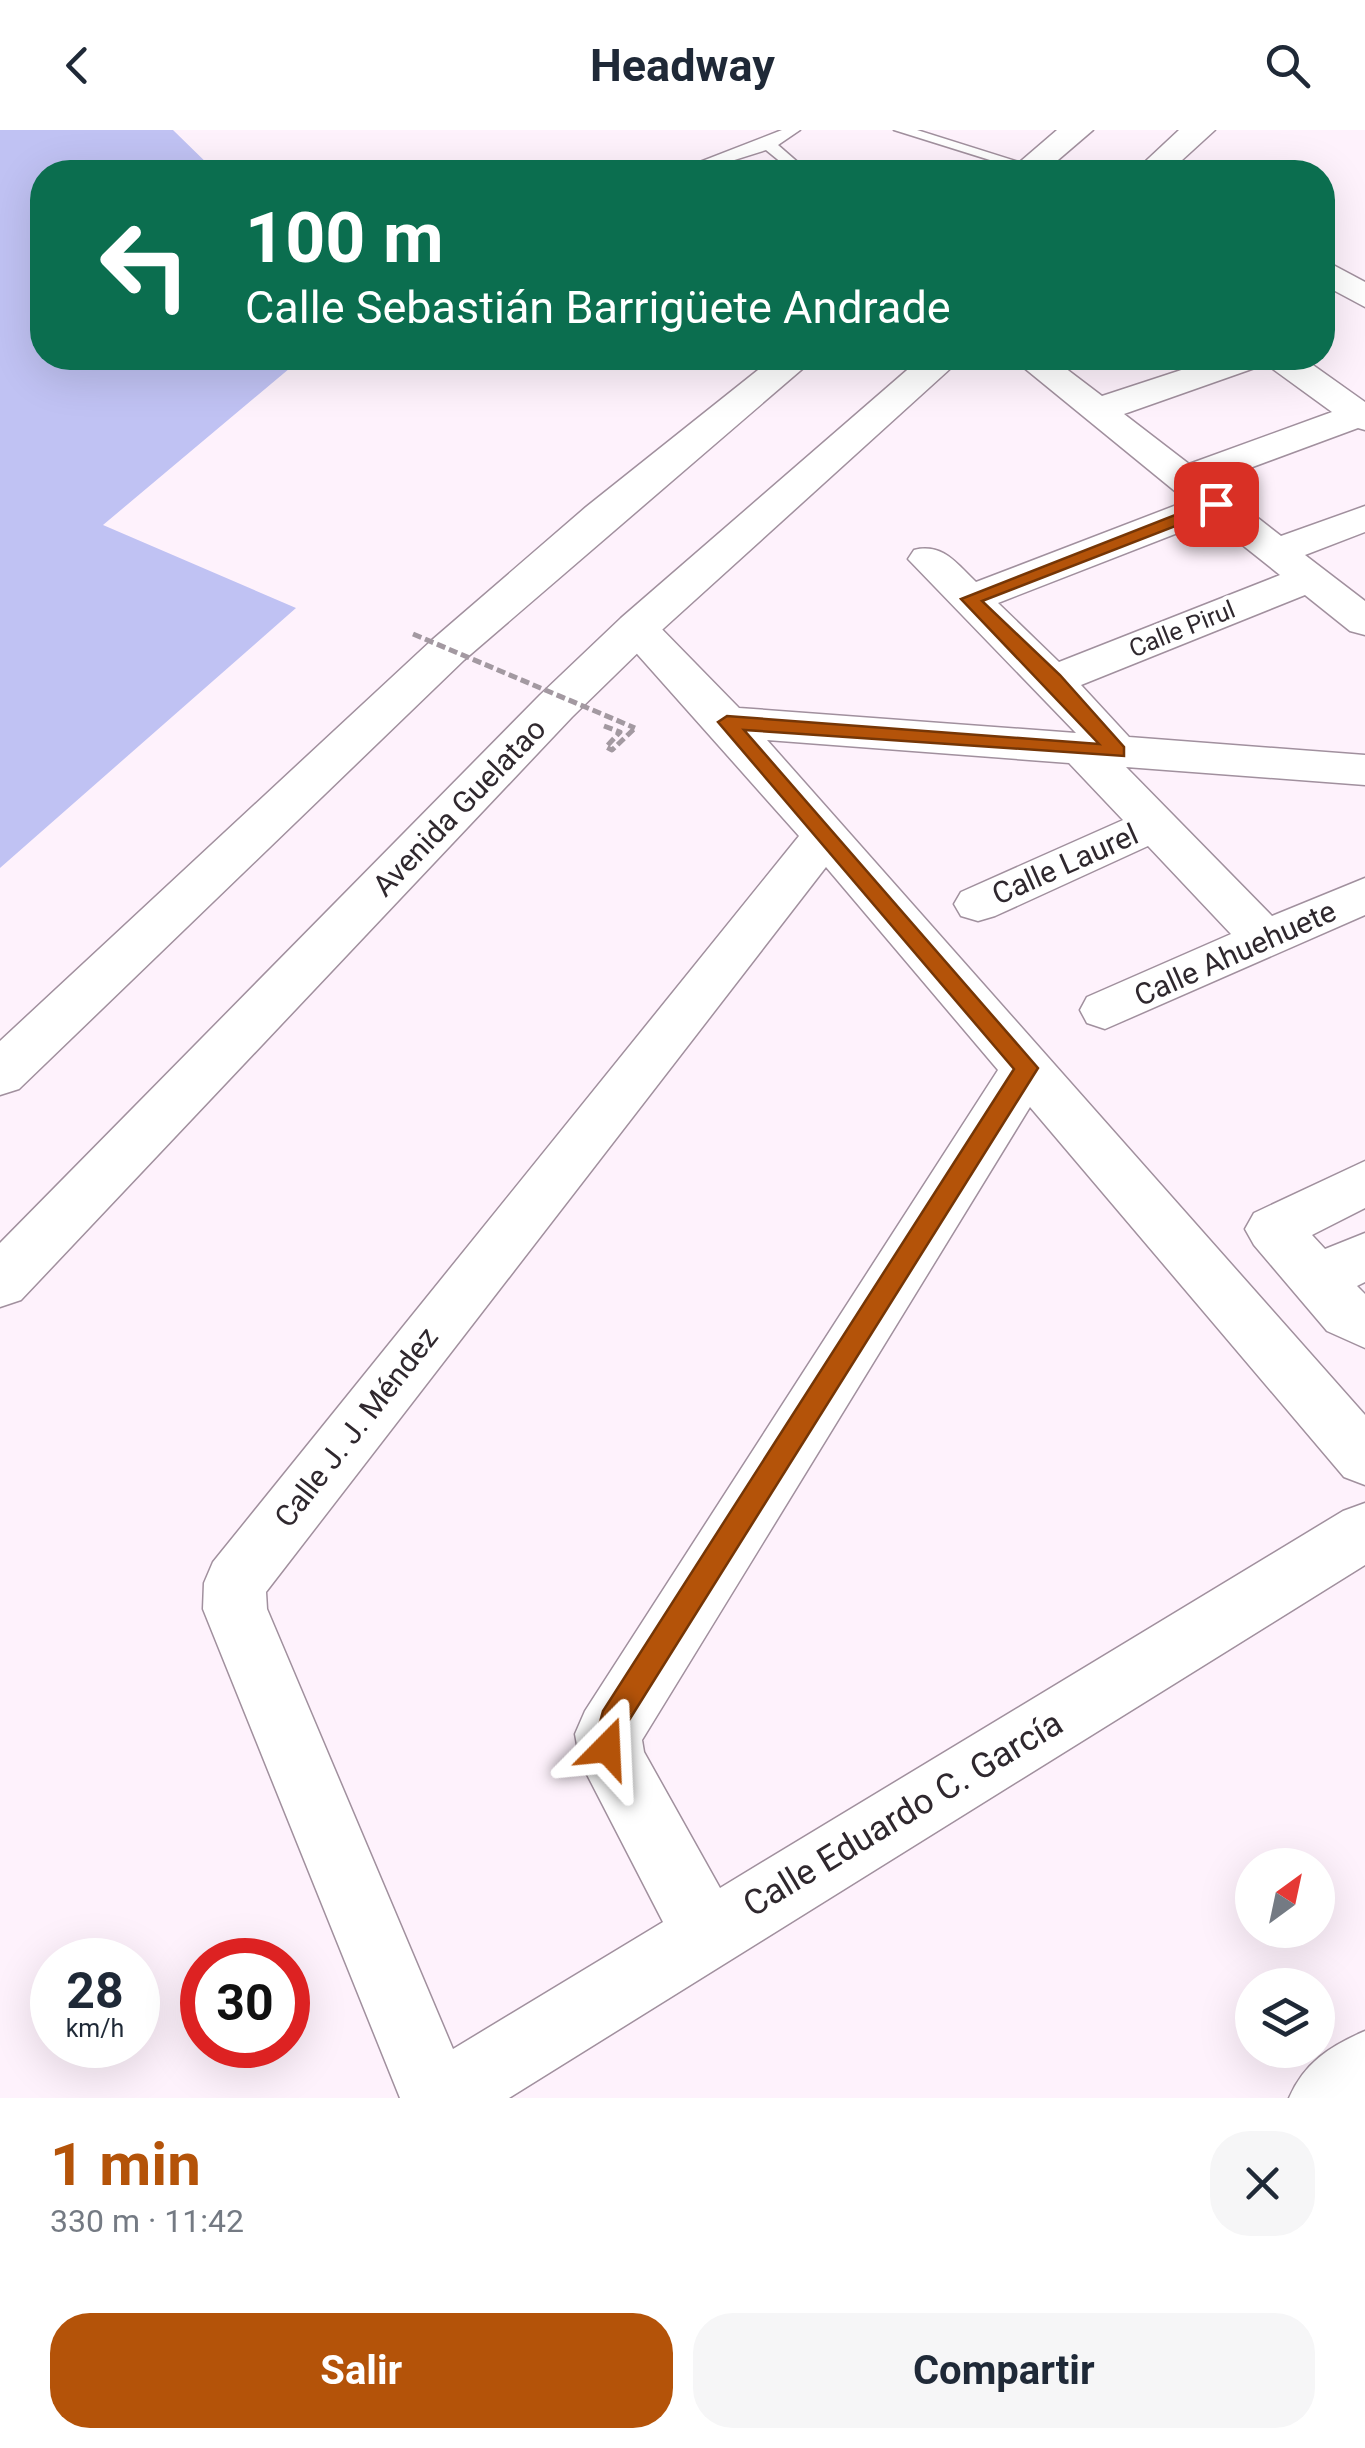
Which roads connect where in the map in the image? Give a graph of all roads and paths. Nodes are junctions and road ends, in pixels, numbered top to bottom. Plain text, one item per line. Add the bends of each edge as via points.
1 (793, 130) edge
2 (900, 130) edge
3 (1077, 130) edge
4 (1200, 130) edge
5 (768, 144) junction
6 (719, 160) edge
7 (787, 160) edge
8 (1000, 160) edge
9 (1047, 160) edge
10 (1164, 160) edge
11 (1335, 277) edge
12 (1365, 297) edge
13 (781, 370) edge
14 (929, 370) edge
15 (1046, 370) edge
16 (1216, 370) edge
17 (1297, 370) edge
18 (1098, 410) junction
19 (1362, 417) edge
20 (1184, 480) junction
21 (1216, 504) junction
22 (1365, 518) edge
23 (928, 558) dead end
24 (1295, 565) junction
25 (970, 599) junction
26 (1365, 622) edge
27 (637, 628) junction
28 (414, 634) dead end
29 (1053, 680) junction
30 (727, 722) junction
31 (620, 732) dead end
32 (1100, 750) junction
33 (1365, 770) edge
34 (1153, 825) junction
35 (824, 836) junction
36 (1365, 895) edge
37 (978, 904) dead end
38 (1266, 940) junction
39 (1104, 1010) dead end
40 (1027, 1068) junction
41 (0, 1074) edge
42 (1365, 1184) edge
43 (1341, 1268) edge
44 (0, 1282) edge
45 (1365, 1324) edge
46 (1365, 1458) edge
47 (1365, 1531) edge
48 (707, 1934) junction
49 (1365, 2068) edge
50 (439, 2098) edge
51 (1326, 2098) edge

1 - 5 lane
2 - 8 lane
3 - 9 main road
4 - 10 main road
5 - 6 lane
5 - 7 lane
11 - 12 street
13 - 41 main road via 448,650
14 - 27 main road, Avenida Guelatao
15 - 18 street
16 - 18 street
17 - 19 street
18 - 20 street
19 - 20 street
20 - 21 street
21 - 24 street
21 - 25 street
22 - 24 street, Calle Pirul
23 - 25 street
24 - 26 street
24 - 29 street, Calle Pirul
25 - 29 street
27 - 30 street
27 - 44 main road, Avenida Guelatao
28 - 31 path, bridge via 635,728 612,750 606,747
29 - 32 street
30 - 32 street
30 - 35 street
32 - 33 street
32 - 34 street
34 - 37 street, Calle Laurel
34 - 38 street
35 - 40 street
35 - 50 street, Calle J. J. Méndez via 235,1584 235,1608
36 - 38 street, Calle Ahuehuete
38 - 39 street, Calle Ahuehuete
40 - 46 street
40 - 48 street via 608,1734 612,1761
42 - 43 street via 1273,1229
43 - 45 street via 1347,1314
47 - 48 street, Calle Eduardo C. García
48 - 50 street, Calle Eduardo C. García
49 - 51 street

